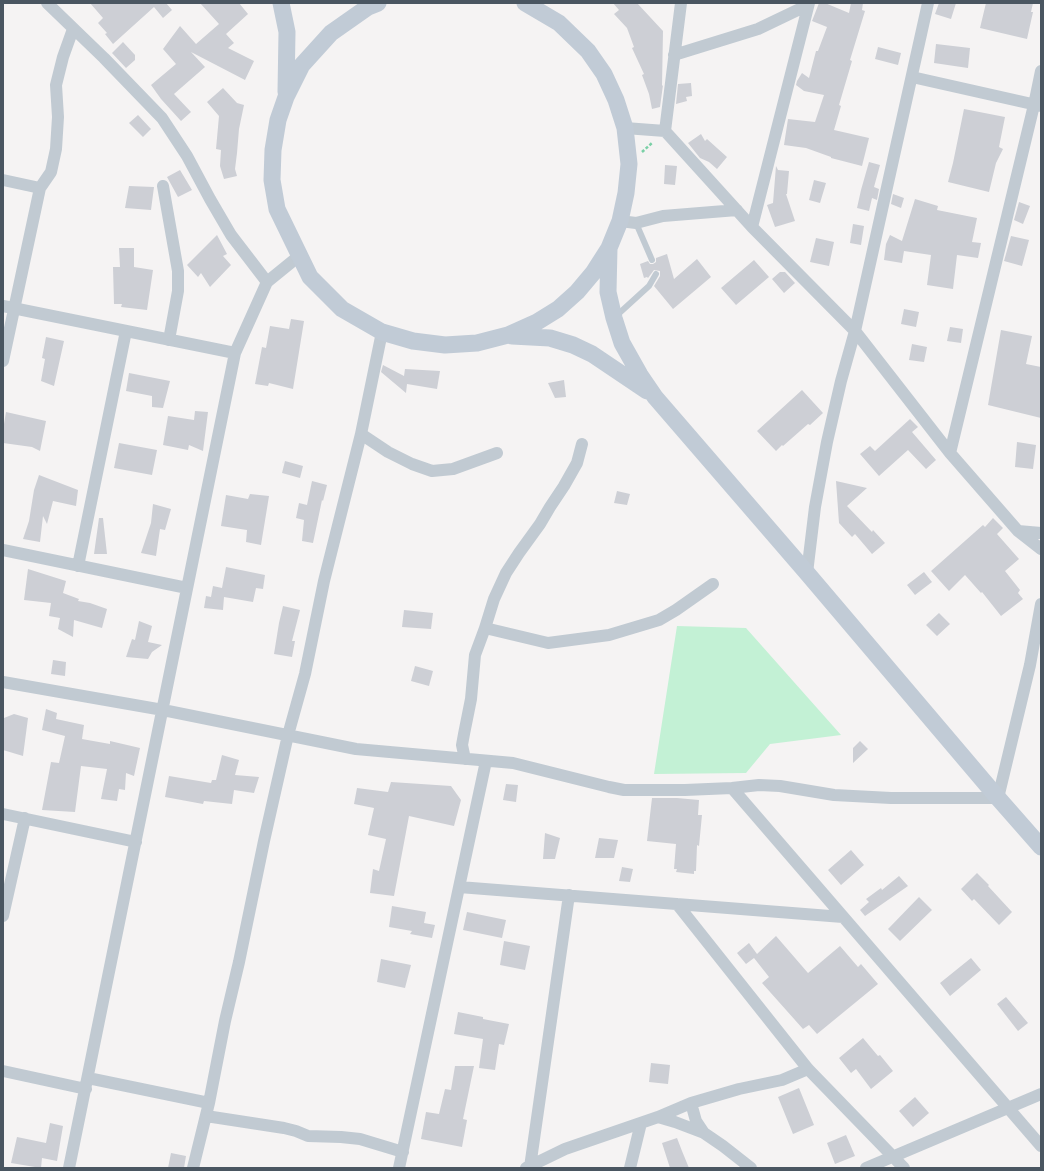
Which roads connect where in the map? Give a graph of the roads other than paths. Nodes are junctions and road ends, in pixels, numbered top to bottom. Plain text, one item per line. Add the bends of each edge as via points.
1 (48, 3) edge
2 (281, 3) edge
3 (378, 3) edge
4 (525, 3) edge
5 (681, 3) edge
6 (928, 3) edge
7 (809, 4) edge
8 (73, 29) junction
9 (674, 55) junction
10 (1041, 71) edge
11 (912, 77) junction
12 (286, 97) junction
13 (1038, 106) edge
14 (625, 128) junction
15 (665, 131) junction
16 (3, 180) edge
17 (163, 186) dead end
18 (40, 188) junction
19 (737, 210) junction
20 (628, 222) junction
21 (752, 227) junction
22 (608, 248) junction
23 (299, 256) junction
24 (652, 260) dead end
25 (656, 274) dead end
26 (267, 282) junction
27 (9, 307) edge
28 (614, 318) junction
29 (126, 331) junction
30 (855, 331) junction
31 (382, 332) junction
32 (508, 336) junction
33 (169, 340) junction
34 (235, 353) junction
35 (3, 361) edge
36 (655, 397) junction
37 (361, 434) junction
38 (582, 444) dead end
39 (950, 452) junction
40 (497, 453) dead end
41 (1018, 531) junction
42 (1041, 533) edge
43 (1041, 549) edge
44 (3, 550) edge
45 (78, 566) junction
46 (807, 574) junction
47 (713, 584) dead end
48 (187, 588) junction
49 (1041, 604) edge
50 (485, 628) junction
51 (3, 682) edge
52 (162, 710) junction
53 (288, 736) junction
54 (465, 759) junction
55 (486, 761) junction
56 (732, 788) junction
57 (998, 798) junction
58 (3, 814) edge
59 (25, 818) junction
60 (136, 842) junction
61 (1041, 847) edge
62 (460, 887) junction
63 (569, 895) junction
64 (677, 904) junction
65 (3, 916) edge
66 (843, 918) junction
67 (808, 1070) junction
68 (3, 1071) edge
69 (87, 1084) junction
70 (1041, 1094) edge
71 (209, 1103) junction
72 (690, 1103) junction
73 (1007, 1108) junction
74 (206, 1116) junction
75 (658, 1117) junction
76 (641, 1123) junction
77 (704, 1133) junction
78 (1041, 1146) edge
79 (403, 1152) junction
80 (893, 1156) junction
81 (528, 1167) edge
82 (69, 1168) edge
83 (193, 1168) edge
84 (400, 1168) edge
85 (630, 1168) edge
86 (751, 1168) edge
87 (866, 1168) edge
88 (904, 1168) edge

1 - 8 street
2 - 12 street via 286,32
3 - 12 street via 330,33 302,65
4 - 14 street via 559,23 588,51 604,74
5 - 9 street
6 - 11 street
7 - 9 street via 758,29
7 - 21 street
8 - 18 street via 56,85 56,150 51,172
8 - 26 street via 162,118 187,156 231,234
9 - 15 street
10 - 13 street
11 - 13 street
11 - 30 street
12 - 23 street via 272,150 272,180 277,209
13 - 39 street
14 - 15 street
14 - 20 street via 629,164 626,193
15 - 19 street
16 - 18 street
17 - 33 street via 178,271 178,291
18 - 27 street
19 - 20 street via 663,216
19 - 21 street
20 - 22 street
20 - 24 lane
21 - 30 street
22 - 28 street via 608,292
22 - 32 street via 593,273 558,309
23 - 26 street
23 - 31 street via 310,277 342,309
25 - 28 lane via 649,286
26 - 34 street
27 - 29 street
27 - 35 street
28 - 36 street via 622,343
29 - 33 street
29 - 45 street
30 - 39 street
30 - 46 street via 827,442 815,507
31 - 32 street via 413,341 444,345 477,343
31 - 37 street
32 - 36 street via 550,338 573,344
33 - 34 street
34 - 48 street
36 - 46 street
37 - 40 street via 388,452 432,471 453,469
37 - 53 street
38 - 50 street via 577,463 564,486 506,573
39 - 41 street
41 - 42 street
41 - 43 street
44 - 45 street
45 - 48 street
46 - 57 street
47 - 50 street via 659,620 609,635 548,643
48 - 52 street
49 - 57 street via 1030,665
50 - 54 street via 475,655 462,745
51 - 52 street
52 - 53 street
52 - 60 street
53 - 54 street via 356,749
53 - 71 street
54 - 55 street
55 - 56 street via 513,763 624,790
55 - 62 street
56 - 57 street via 780,786 834,794 891,798
56 - 66 street
57 - 61 street
58 - 59 street
59 - 60 street
59 - 65 street
60 - 69 street
62 - 63 street
62 - 79 street
63 - 64 street
63 - 81 street
64 - 66 street
64 - 67 street
66 - 73 street
67 - 72 street via 782,1080 739,1088
67 - 80 street
68 - 69 street
69 - 71 street
69 - 82 street
70 - 73 street
71 - 74 street
72 - 75 street
72 - 77 street via 696,1121
73 - 78 street
73 - 80 street
74 - 79 street via 284,1128 308,1136 360,1139
74 - 83 street
75 - 76 street
75 - 77 street
76 - 81 street via 565,1149
76 - 85 street
77 - 86 street
79 - 84 street
80 - 87 street
80 - 88 street

